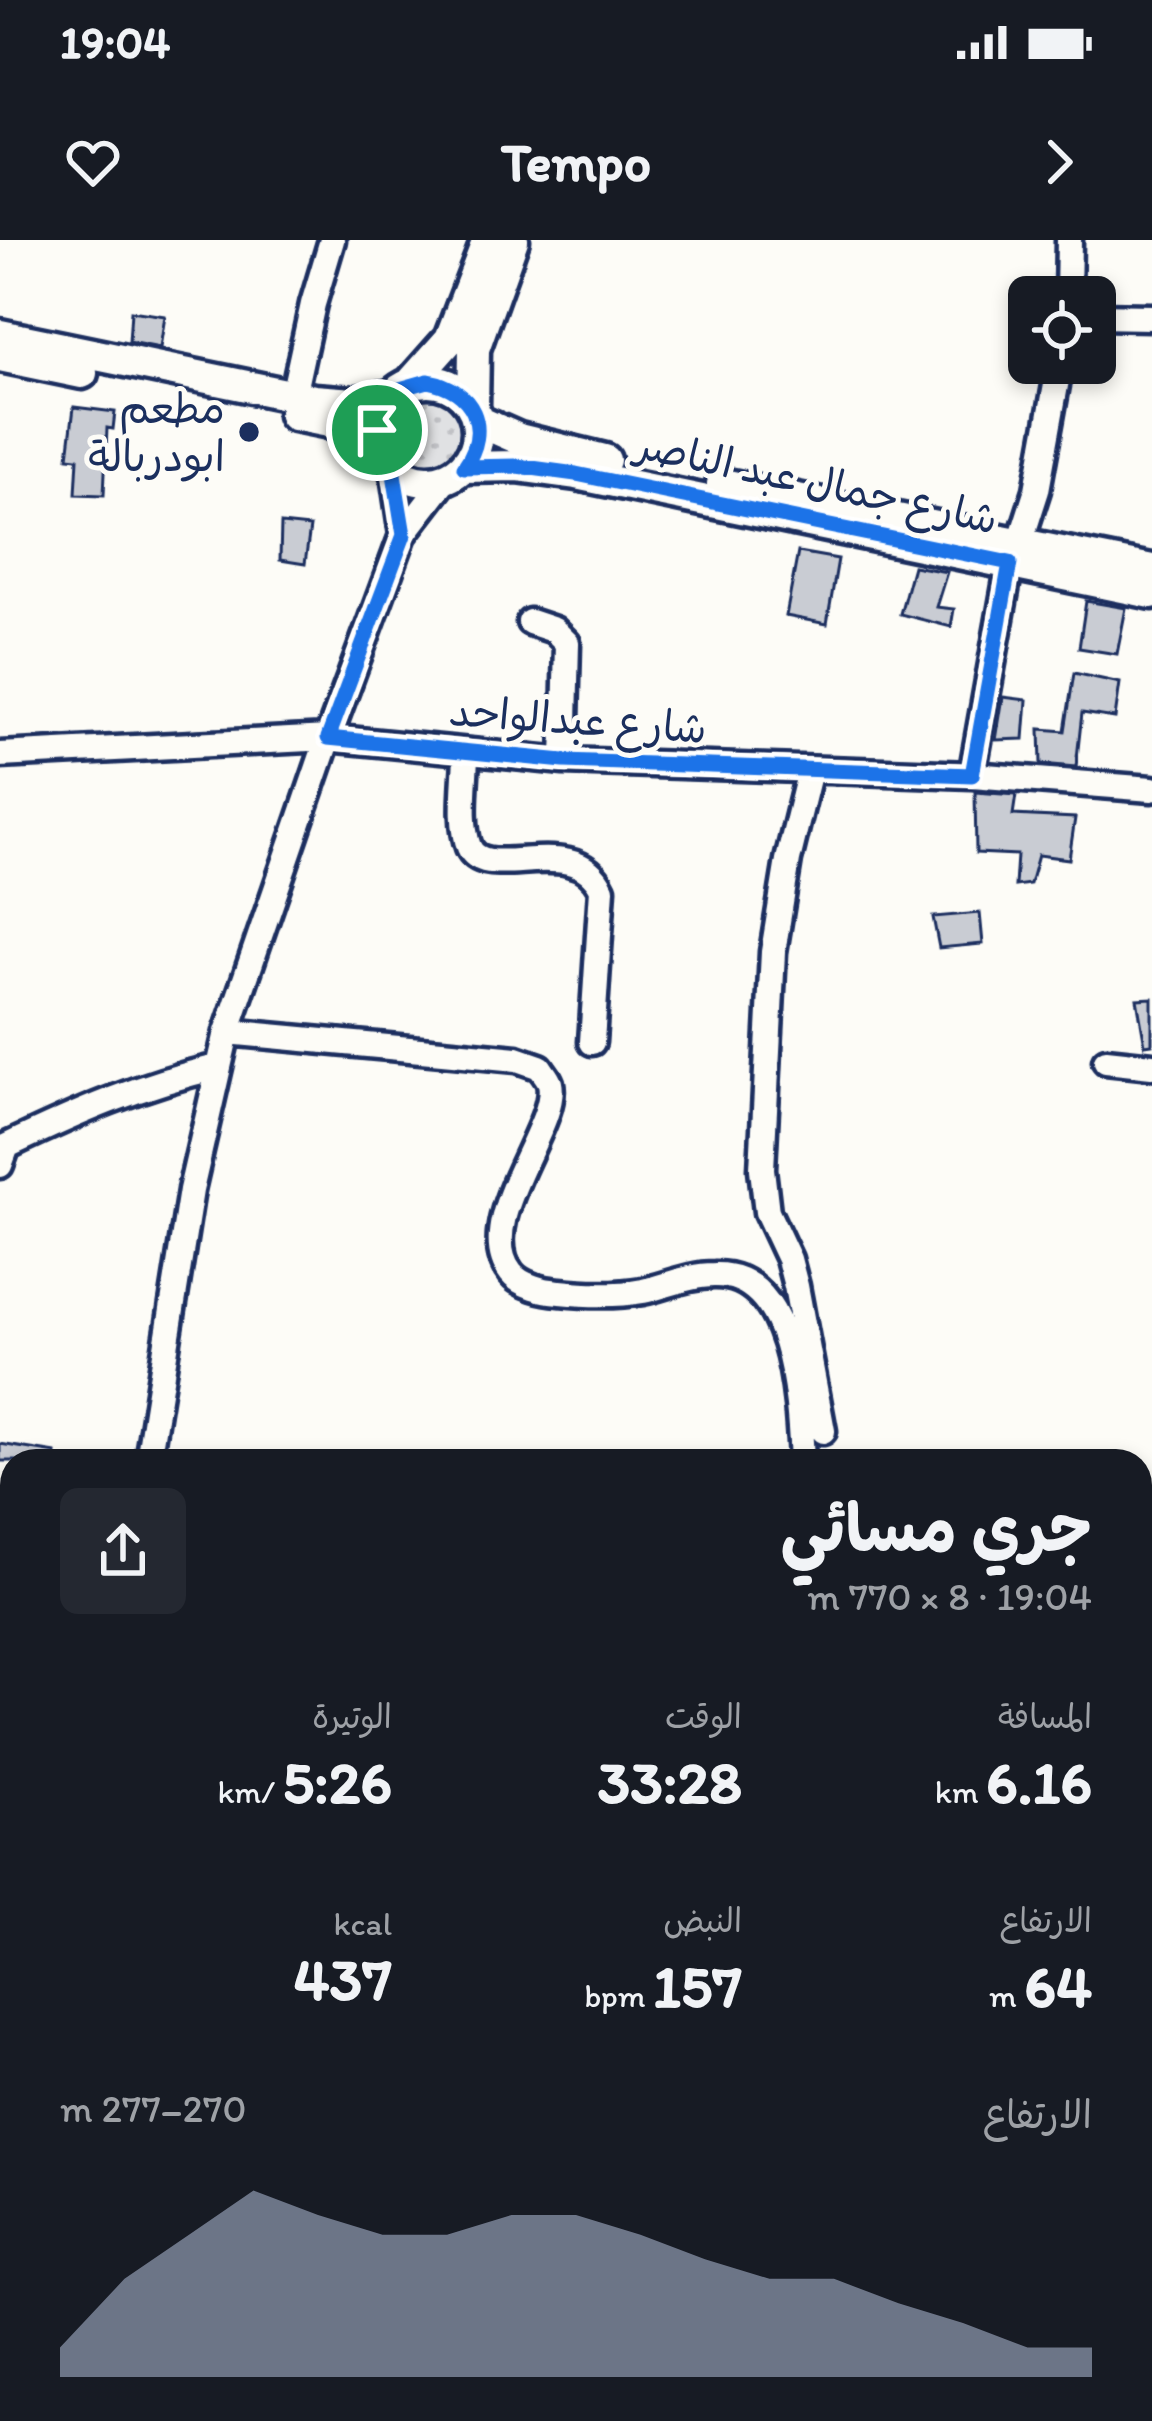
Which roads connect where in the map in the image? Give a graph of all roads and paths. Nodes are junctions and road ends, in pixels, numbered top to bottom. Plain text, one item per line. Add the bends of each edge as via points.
1 (332, 240) edge
2 (488, 240) edge
3 (513, 240) edge
4 (1069, 240) edge
5 (1068, 276) edge
6 (1116, 316) edge
7 (1152, 317) edge
8 (0, 335) edge
9 (0, 356) edge
10 (1056, 384) edge
11 (401, 390) junction
12 (293, 396) junction
13 (476, 415) junction
14 (387, 458) junction
15 (455, 473) junction
16 (404, 535) junction
17 (1015, 553) junction
18 (1152, 570) edge
19 (1152, 593) edge
20 (530, 622) dead end
21 (328, 738) junction
22 (466, 752) junction
23 (0, 755) edge
24 (564, 761) junction
25 (810, 770) junction
26 (972, 775) junction
27 (1152, 789) edge
28 (227, 1032) junction
29 (592, 1042) dead end
30 (1106, 1061) dead end
31 (1152, 1066) edge
32 (217, 1067) junction
33 (2, 1153) edge
34 (824, 1431) dead end
35 (150, 1449) edge
36 (801, 1449) edge

1 - 12 street
2 - 11 main road via 450,339
3 - 13 main road via 474,350
4 - 5 street
6 - 7 street
8 - 12 main road
9 - 14 main road via 329,422
10 - 17 street via 1042,468
11 - 12 main road via 353,404
11 - 13 main road via 446,384
11 - 14 main road via 377,430
13 - 15 main road via 478,438
13 - 17 main road, شارع جمال عبد الناصر via 519,439 576,454
14 - 15 main road via 409,478 428,482
14 - 16 street
15 - 16 street
15 - 17 main road, شارع جمال عبد الناصر via 517,466 576,474
16 - 21 street
17 - 18 main road, شارع جمال عبد الناصر
17 - 19 main road, شارع جمال عبد الناصر
17 - 26 street
20 - 24 street via 567,643
21 - 22 street, شارع عبدالواحد
21 - 23 street, شارع عبدالواحد
21 - 28 street
22 - 24 street, شارع عبدالواحد
22 - 29 street via 470,850 496,861 584,865 602,889
24 - 25 street, شارع عبدالواحد
25 - 26 street, شارع عبدالواحد
25 - 34 street via 773,952 762,1169 767,1212 796,1286
26 - 27 street, شارع عبدالواحد
28 - 32 street
28 - 36 street via 540,1067 550,1083 548,1108 516,1176 503,1262 515,1279 548,1291 599,1296 710,1274 756,1286 776,1312
30 - 31 street
32 - 33 street via 151,1082
32 - 35 street

